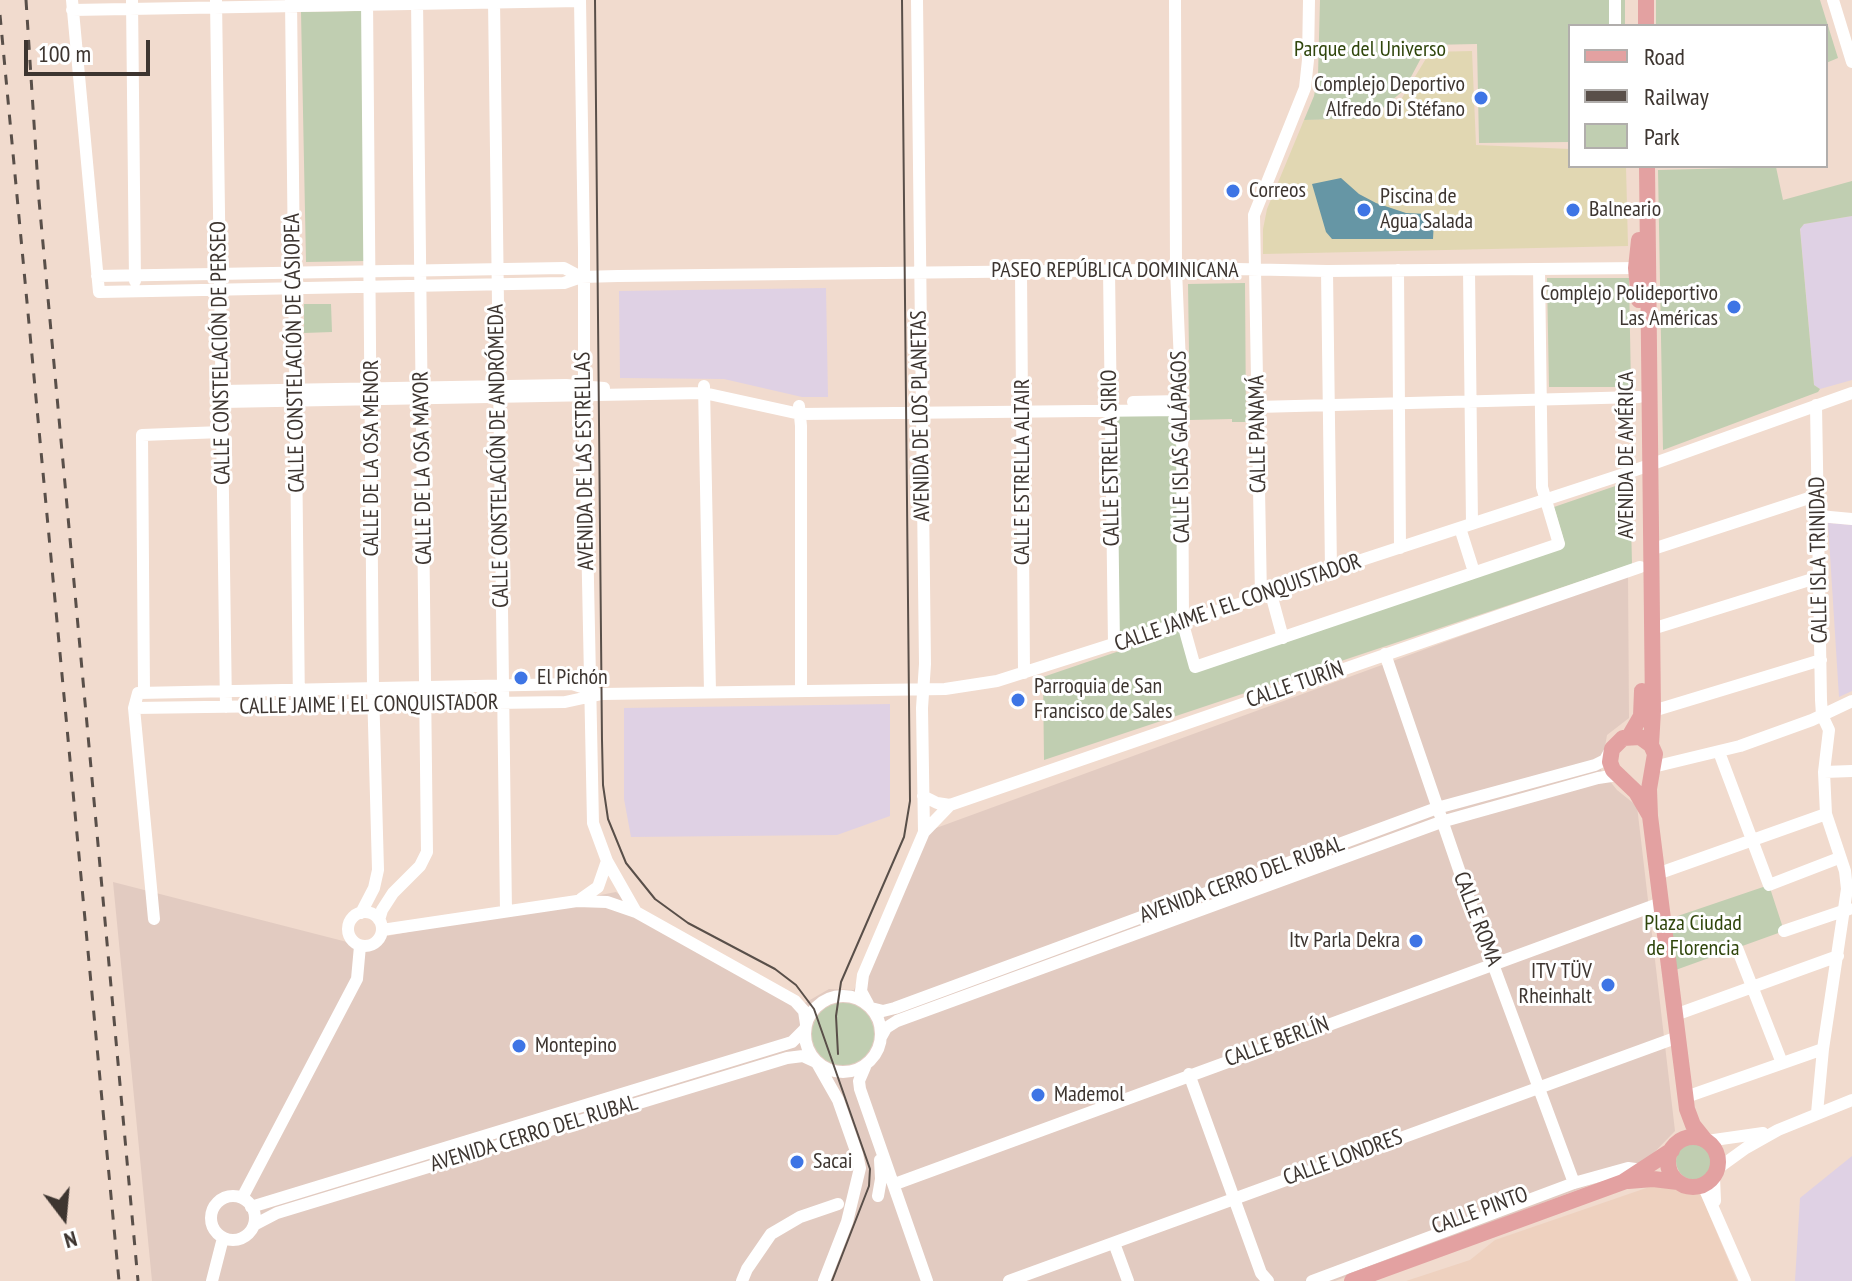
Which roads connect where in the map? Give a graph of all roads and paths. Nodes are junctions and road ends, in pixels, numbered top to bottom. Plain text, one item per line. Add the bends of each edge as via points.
1 (580, 0) edge
2 (917, 0) edge
3 (1175, 0) edge
4 (1309, 0) edge
5 (1615, 0) edge
6 (1636, 0) edge
7 (1646, 0) edge
8 (1833, 0) edge
9 (494, 1) edge
10 (367, 2) edge
11 (417, 2) edge
12 (291, 3) edge
13 (132, 4) edge
14 (216, 4) edge
15 (72, 5) edge
16 (1615, 24) edge
17 (1636, 24) edge
18 (1646, 24) edge
19 (1847, 29) edge
20 (1852, 62) edge
21 (1638, 168) edge
22 (1647, 168) edge
23 (1643, 268) junction
24 (497, 269) junction
25 (1539, 269) junction
26 (420, 270) junction
27 (1109, 270) junction
28 (1176, 270) junction
29 (1256, 270) junction
30 (1398, 270) junction
31 (1469, 270) junction
32 (370, 271) junction
33 (1021, 271) junction
34 (1327, 271) junction
35 (294, 272) junction
36 (920, 272) junction
37 (220, 274) junction
38 (135, 275) junction
39 (97, 276) junction
40 (583, 277) junction
41 (497, 284) junction
42 (420, 286) junction
43 (370, 287) junction
44 (294, 288) junction
45 (220, 290) junction
46 (135, 291) junction
47 (704, 390) junction
48 (584, 391) junction
49 (499, 392) junction
50 (422, 393) junction
51 (1852, 393) edge
52 (372, 394) junction
53 (295, 396) junction
54 (222, 397) junction
55 (1639, 397) junction
56 (1540, 399) junction
57 (1469, 400) junction
58 (1400, 403) junction
59 (1329, 404) junction
60 (1182, 405) junction
61 (1816, 405) junction
62 (1022, 407) junction
63 (1111, 407) junction
64 (1257, 407) junction
65 (921, 408) junction
66 (799, 410) junction
67 (222, 432) junction
68 (1644, 467) junction
69 (1818, 495) junction
70 (1546, 500) junction
71 (1819, 516) junction
72 (1852, 519) edge
73 (1466, 526) junction
74 (1400, 548) junction
75 (1650, 550) junction
76 (1640, 567) junction
77 (1331, 570) junction
78 (1474, 572) junction
79 (1819, 577) junction
80 (1266, 596) junction
81 (1183, 624) junction
82 (1652, 629) junction
83 (1283, 638) junction
84 (1114, 645) junction
85 (1385, 654) junction
86 (1821, 660) junction
87 (1024, 673) junction
88 (502, 686) junction
89 (426, 687) junction
90 (373, 688) junction
91 (922, 689) junction
92 (298, 690) junction
93 (801, 690) junction
94 (226, 691) junction
95 (710, 692) junction
96 (141, 693) junction
97 (593, 694) junction
98 (1852, 701) edge
99 (503, 703) junction
100 (426, 704) junction
101 (374, 705) junction
102 (299, 706) junction
103 (226, 707) junction
104 (134, 708) junction
105 (1653, 711) junction
106 (1822, 715) junction
107 (1630, 735) junction
108 (1652, 746) junction
109 (1612, 749) junction
110 (1719, 752) junction
111 (1682, 759) junction
112 (1652, 770) junction
113 (1852, 771) edge
114 (1824, 772) junction
115 (1620, 777) junction
116 (923, 796) junction
117 (950, 805) junction
118 (1826, 814) junction
119 (1439, 815) junction
120 (1650, 816) junction
121 (924, 832) junction
122 (1751, 839) junction
123 (1839, 858) junction
124 (607, 861) junction
125 (1657, 874) junction
126 (577, 901) junction
127 (1661, 903) junction
128 (1849, 909) edge
129 (506, 911) junction
130 (636, 912) junction
131 (361, 913) junction
132 (154, 919) dead end
133 (380, 925) junction
134 (1784, 931) dead end
135 (360, 946) junction
136 (1737, 948) dead end
137 (1838, 956) junction
138 (1494, 964) junction
139 (1753, 989) junction
140 (870, 1006) junction
141 (1675, 1015) junction
142 (805, 1027) junction
143 (881, 1037) junction
144 (1678, 1037) junction
145 (1823, 1049) junction
146 (816, 1062) junction
147 (1782, 1063) junction
148 (865, 1067) junction
149 (1189, 1074) junction
150 (1539, 1087) junction
151 (1852, 1100) edge
152 (1687, 1103) junction
153 (1817, 1113) junction
154 (1778, 1130) junction
155 (1706, 1140) junction
156 (879, 1146) junction
157 (1673, 1148) junction
158 (1643, 1170) junction
159 (1711, 1177) junction
160 (1623, 1182) junction
161 (1678, 1182) junction
162 (1574, 1183) junction
163 (895, 1184) junction
164 (878, 1196) dead end
165 (854, 1198) junction
166 (1235, 1198) junction
167 (247, 1202) junction
168 (838, 1204) junction
169 (849, 1215) junction
170 (254, 1225) junction
171 (223, 1238) junction
172 (1114, 1243) junction
173 (212, 1281) edge
174 (742, 1281) edge
175 (824, 1281) edge
176 (927, 1281) edge
177 (1009, 1281) edge
178 (1128, 1281) edge
179 (1268, 1281) edge
180 (1312, 1281) edge
181 (1352, 1281) edge
182 (1745, 1281) edge

1 - 9 street
1 - 40 street, AVENIDA DE LAS ESTRELLAS
2 - 36 street, AVENIDA DE LOS PLANETAS
3 - 28 street, CALLE ISLAS GALÁPAGOS
4 - 29 street, CALLE PANAMÁ via 1305,88 1254,215
5 - 16 street
6 - 17 main road
7 - 18 main road
8 - 19 street
9 - 11 street
9 - 24 street, CALLE CONSTELACIÓN DE ANDRÓMEDA
10 - 11 street
10 - 12 street
10 - 32 street, CALLE DE LA OSA MENOR
11 - 26 street, CALLE DE LA OSA MAYOR
12 - 14 street
12 - 35 street, CALLE CONSTELACIÓN DE CASIOPEA
13 - 14 street
13 - 15 street
13 - 38 street
14 - 37 street, CALLE CONSTELACIÓN DE PERSEO
15 - 39 street
19 - 20 street
21 - 23 main road, AVENIDA DE AMÉRICA
22 - 23 main road, AVENIDA DE AMÉRICA
23 - 25 street, PASEO REPÚBLICA DOMINICANA
23 - 55 main road, AVENIDA DE AMÉRICA
23 - 68 main road, AVENIDA DE AMÉRICA
24 - 26 street, PASEO REPÚBLICA DOMINICANA
24 - 40 street, PASEO REPÚBLICA DOMINICANA via 564,268
24 - 41 street, CALLE CONSTELACIÓN DE ANDRÓMEDA
25 - 31 street, PASEO REPÚBLICA DOMINICANA
25 - 56 street
26 - 32 street, PASEO REPÚBLICA DOMINICANA
26 - 42 street, CALLE DE LA OSA MAYOR
27 - 28 street, PASEO REPÚBLICA DOMINICANA
27 - 33 street, PASEO REPÚBLICA DOMINICANA
27 - 63 street, CALLE ESTRELLA SIRIO
28 - 29 street, PASEO REPÚBLICA DOMINICANA
28 - 60 street, CALLE ISLAS GALÁPAGOS
29 - 34 street, PASEO REPÚBLICA DOMINICANA
29 - 64 street, CALLE PANAMÁ
30 - 31 street, PASEO REPÚBLICA DOMINICANA
30 - 34 street, PASEO REPÚBLICA DOMINICANA
30 - 58 street
31 - 57 street
32 - 35 street, PASEO REPÚBLICA DOMINICANA
32 - 43 street, CALLE DE LA OSA MENOR
33 - 36 street, PASEO REPÚBLICA DOMINICANA
33 - 62 street, CALLE ESTRELLA ALTAIR
34 - 59 street
35 - 37 street, PASEO REPÚBLICA DOMINICANA
35 - 44 street, CALLE CONSTELACIÓN DE CASIOPEA
36 - 40 street, PASEO REPÚBLICA DOMINICANA
36 - 65 street, AVENIDA DE LOS PLANETAS
37 - 38 street, PASEO REPÚBLICA DOMINICANA
37 - 45 street, CALLE CONSTELACIÓN DE PERSEO
38 - 39 street, PASEO REPÚBLICA DOMINICANA
38 - 46 street
39 - 46 street, PASEO REPÚBLICA DOMINICANA via 99,292
40 - 41 street, PASEO REPÚBLICA DOMINICANA via 564,283
40 - 48 street, AVENIDA DE LAS ESTRELLAS
41 - 42 street, PASEO REPÚBLICA DOMINICANA
41 - 49 street, CALLE CONSTELACIÓN DE ANDRÓMEDA
42 - 43 street, PASEO REPÚBLICA DOMINICANA
42 - 50 street, CALLE DE LA OSA MAYOR
43 - 44 street, PASEO REPÚBLICA DOMINICANA
43 - 52 street, CALLE DE LA OSA MENOR
44 - 45 street, PASEO REPÚBLICA DOMINICANA
44 - 53 street, CALLE CONSTELACIÓN DE CASIOPEA
45 - 46 street, PASEO REPÚBLICA DOMINICANA
45 - 54 street, CALLE CONSTELACIÓN DE PERSEO
47 - 48 street
47 - 66 street
47 - 95 street
48 - 49 street
48 - 97 street, AVENIDA DE LAS ESTRELLAS
49 - 50 street
49 - 88 street, CALLE CONSTELACIÓN DE ANDRÓMEDA
50 - 52 street
50 - 89 street, CALLE DE LA OSA MAYOR
51 - 61 street, CALLE JAIME I EL CONQUISTADOR
52 - 53 street
52 - 90 street, CALLE DE LA OSA MENOR
53 - 54 street
53 - 92 street, CALLE CONSTELACIÓN DE CASIOPEA
54 - 67 street, CALLE CONSTELACIÓN DE PERSEO
55 - 56 street
55 - 68 main road, AVENIDA DE AMÉRICA
56 - 57 street
56 - 70 street
57 - 58 street
57 - 73 street
58 - 59 street
58 - 74 street
59 - 64 street
59 - 77 street
60 - 63 street
60 - 81 street, CALLE ISLAS GALÁPAGOS
61 - 68 street, CALLE JAIME I EL CONQUISTADOR
61 - 69 street, CALLE ISLA TRINIDAD
62 - 63 street
62 - 65 street
62 - 87 street, CALLE ESTRELLA ALTAIR
63 - 84 street, CALLE ESTRELLA SIRIO
64 - 80 street, CALLE PANAMÁ
65 - 66 street
65 - 91 street, AVENIDA DE LOS PLANETAS
66 - 93 street
67 - 94 street, CALLE CONSTELACIÓN DE PERSEO
67 - 96 street via 142,435
68 - 70 street, CALLE JAIME I EL CONQUISTADOR
68 - 75 main road, AVENIDA DE AMÉRICA
68 - 76 main road, AVENIDA DE AMÉRICA
69 - 71 street, CALLE ISLA TRINIDAD
69 - 75 street
70 - 73 street, CALLE JAIME I EL CONQUISTADOR
70 - 78 street via 1559,544
71 - 72 street
71 - 79 street, CALLE ISLA TRINIDAD
73 - 74 street, CALLE JAIME I EL CONQUISTADOR
73 - 78 street
74 - 77 street, CALLE JAIME I EL CONQUISTADOR
75 - 82 main road, AVENIDA DE AMÉRICA
76 - 85 street, CALLE TURÍN
76 - 107 main road, AVENIDA DE AMÉRICA via 1642,704
77 - 80 street, CALLE JAIME I EL CONQUISTADOR
78 - 83 street
79 - 82 street
79 - 86 street, CALLE ISLA TRINIDAD
80 - 81 street, CALLE JAIME I EL CONQUISTADOR
80 - 83 street, CALLE PANAMÁ
81 - 83 street, CALLE ISLAS GALÁPAGOS via 1195,667
81 - 84 street, CALLE JAIME I EL CONQUISTADOR
82 - 105 main road, AVENIDA DE AMÉRICA
84 - 87 street, CALLE JAIME I EL CONQUISTADOR
85 - 117 street, CALLE TURÍN
85 - 119 street, CALLE ROMA
86 - 105 street
86 - 106 street, CALLE ISLA TRINIDAD
87 - 91 street, CALLE JAIME I EL CONQUISTADOR
88 - 89 street, CALLE JAIME I EL CONQUISTADOR
88 - 97 street, CALLE JAIME I EL CONQUISTADOR via 575,684
88 - 99 street, CALLE CONSTELACIÓN DE ANDRÓMEDA
89 - 90 street, CALLE JAIME I EL CONQUISTADOR
89 - 100 street, CALLE DE LA OSA MAYOR
90 - 92 street, CALLE JAIME I EL CONQUISTADOR
90 - 101 street, CALLE DE LA OSA MENOR
91 - 93 street, CALLE JAIME I EL CONQUISTADOR
91 - 116 street, AVENIDA DE LOS PLANETAS
92 - 94 street, CALLE JAIME I EL CONQUISTADOR
92 - 102 street, CALLE CONSTELACIÓN DE CASIOPEA
93 - 95 street, CALLE JAIME I EL CONQUISTADOR
94 - 96 street, CALLE JAIME I EL CONQUISTADOR
94 - 103 street, CALLE CONSTELACIÓN DE PERSEO
95 - 97 street, CALLE JAIME I EL CONQUISTADOR
96 - 104 street
97 - 99 street, CALLE JAIME I EL CONQUISTADOR via 565,702
97 - 124 street, AVENIDA DE LAS ESTRELLAS via 593,823
98 - 106 street
99 - 100 street, CALLE JAIME I EL CONQUISTADOR
99 - 129 street, CALLE CONSTELACIÓN DE ANDRÓMEDA
100 - 101 street, CALLE JAIME I EL CONQUISTADOR
100 - 133 street, CALLE DE LA OSA MAYOR via 427,852 382,910
101 - 102 street, CALLE JAIME I EL CONQUISTADOR
101 - 131 street, CALLE DE LA OSA MENOR via 378,870
102 - 103 street, CALLE JAIME I EL CONQUISTADOR
103 - 104 street, CALLE JAIME I EL CONQUISTADOR
104 - 132 street
105 - 108 main road, AVENIDA DE AMÉRICA
106 - 110 street
106 - 114 street, CALLE ISLA TRINIDAD via 1829,730
107 - 108 main road
107 - 109 main road
108 - 111 street via 1661,756
108 - 112 main road
109 - 115 main road via 1610,762
109 - 119 street, AVENIDA CERRO DEL RUBAL via 1595,765
110 - 111 street
110 - 122 street
111 - 112 street
112 - 115 main road via 1635,780
112 - 120 main road
113 - 114 street
114 - 118 street, CALLE ISLA TRINIDAD
115 - 119 street, AVENIDA CERRO DEL RUBAL
115 - 120 main road
116 - 117 street
116 - 121 street, AVENIDA DE LOS PLANETAS
117 - 121 street, CALLE TURÍN
118 - 122 street
118 - 123 street, CALLE ISLA TRINIDAD
119 - 138 street, CALLE ROMA
119 - 140 street, AVENIDA CERRO DEL RUBAL via 895,1008
119 - 143 street, AVENIDA CERRO DEL RUBAL via 893,1022
120 - 125 main road
121 - 140 street, CALLE TURÍN via 861,980
122 - 123 street via 1769,885
122 - 125 street
123 - 128 street, CALLE ISLA TRINIDAD
124 - 126 street via 598,887
124 - 130 street, AVENIDA DE LAS ESTRELLAS
125 - 127 main road
126 - 129 street
126 - 130 street via 607,902
127 - 138 street, CALLE BERLÍN
127 - 141 main road
128 - 134 street
128 - 137 street, CALLE ISLA TRINIDAD
129 - 133 street
130 - 142 street via 795,1001 804,1011
131 - 133 street via 370,913
131 - 135 street via 348,928 350,939
133 - 135 street via 374,943
135 - 167 street via 357,979
136 - 139 street
137 - 139 street
137 - 145 street, CALLE ISLA TRINIDAD
138 - 149 street, CALLE BERLÍN
138 - 150 street, CALLE ROMA
139 - 141 street
139 - 147 street
140 - 142 street via 852,997 827,999 814,1009
140 - 143 street
141 - 144 main road
142 - 146 street via 807,1048
142 - 167 street, AVENIDA CERRO DEL RUBAL via 792,1042
143 - 148 street
144 - 150 street, CALLE LONDRES
144 - 152 main road
145 - 147 street
145 - 153 street, CALLE ISLA TRINIDAD
146 - 148 street via 837,1072
146 - 165 street via 838,1100 857,1154
146 - 170 street, AVENIDA CERRO DEL RUBAL via 803,1056 787,1058 277,1213
147 - 152 street
148 - 156 street via 860,1089
149 - 163 street, CALLE BERLÍN
149 - 166 street
150 - 162 street, CALLE ROMA
150 - 166 street, CALLE LONDRES
151 - 153 street
152 - 155 main road via 1693,1125
152 - 157 main road via 1684,1127
153 - 154 street
154 - 155 street
154 - 159 street
155 - 157 main road via 1687,1138
155 - 159 main road via 1717,1153
156 - 163 street
156 - 164 street
157 - 158 main road, CALLE PINTO
157 - 161 main road via 1669,1168
158 - 160 main road, CALLE PINTO
158 - 162 street via 1628,1168
159 - 161 main road via 1686,1186
159 - 182 street via 1718,1216
160 - 161 main road, CALLE PINTO
160 - 181 main road, CALLE PINTO
162 - 180 street
163 - 176 street
165 - 168 street
165 - 169 street
166 - 172 street, CALLE LONDRES
166 - 179 street
167 - 170 street
167 - 171 street via 227,1197 215,1206 213,1227
168 - 169 street
168 - 174 street via 771,1234
169 - 175 street
170 - 171 street via 238,1240
171 - 173 street
172 - 177 street, CALLE LONDRES
172 - 178 street

